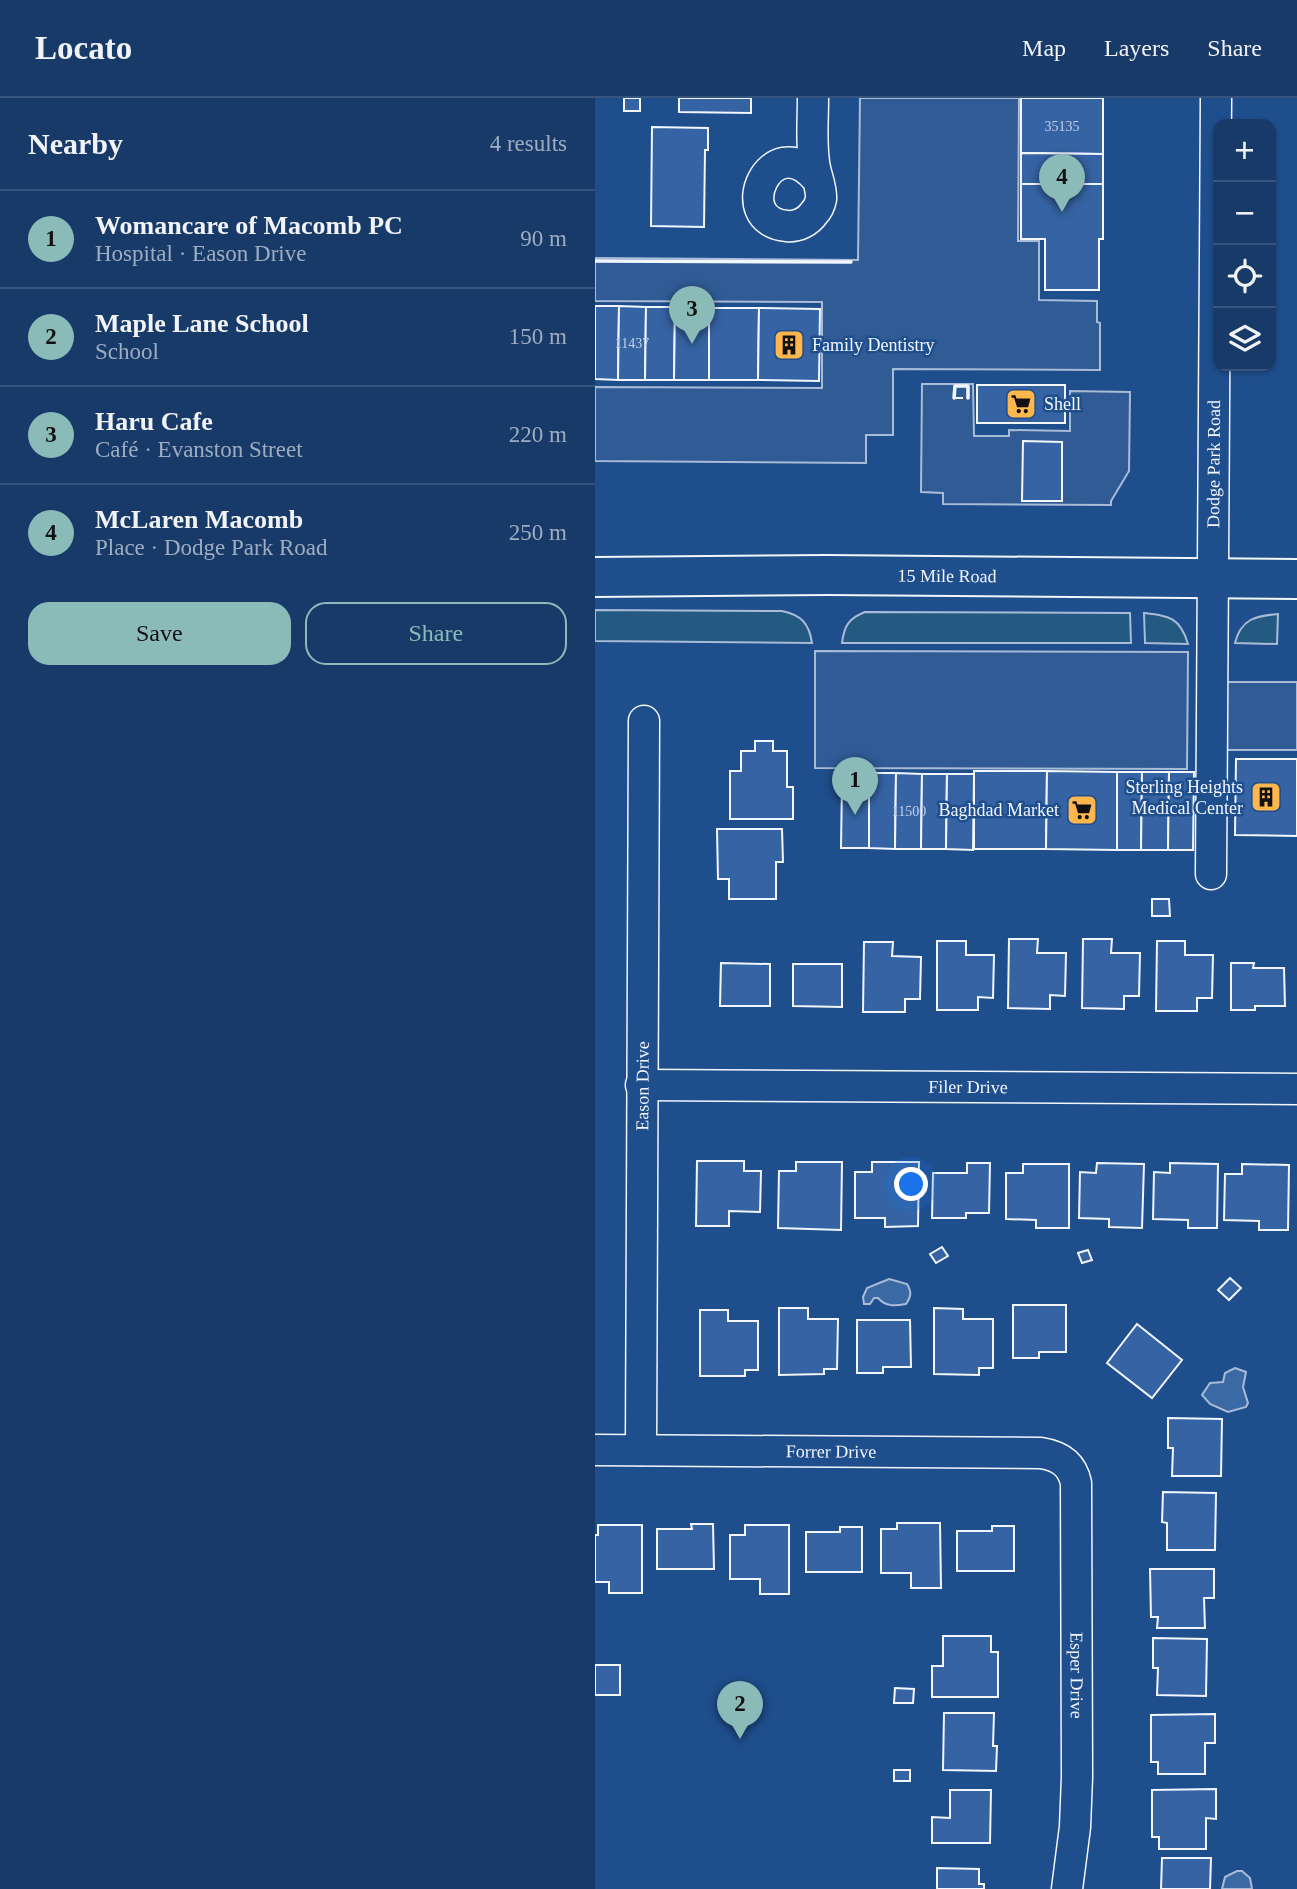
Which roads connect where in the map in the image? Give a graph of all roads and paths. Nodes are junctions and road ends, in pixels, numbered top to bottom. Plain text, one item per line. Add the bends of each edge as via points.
1 (813, 98) edge
2 (1216, 98) edge
3 (813, 133) junction
4 (781, 164) junction
5 (816, 178) junction
6 (595, 578) edge
7 (1213, 579) junction
8 (1297, 579) edge
9 (644, 721) dead end
10 (1211, 874) dead end
11 (641, 1085) junction
12 (1297, 1089) edge
13 (595, 1450) edge
14 (641, 1450) junction
15 (1065, 1462) joint
16 (1067, 1889) edge

1 - 3 street
2 - 7 street, Dodge Park Road
3 - 4 street
3 - 5 street
4 - 5 street via 800,165
4 - 5 street via 758,186 760,207 774,223 795,226 813,216 821,198
6 - 7 main road, 15 Mile Road
7 - 8 main road, 15 Mile Road
7 - 10 street, Dodge Park Road
9 - 11 street, Eason Drive
11 - 12 street, Filer Drive
11 - 14 street, Eason Drive
13 - 14 street, Forrer Drive
14 - 15 street, Forrer Drive via 1041,1453
15 - 16 street, Esper Drive via 1076,1483 1077,1751

